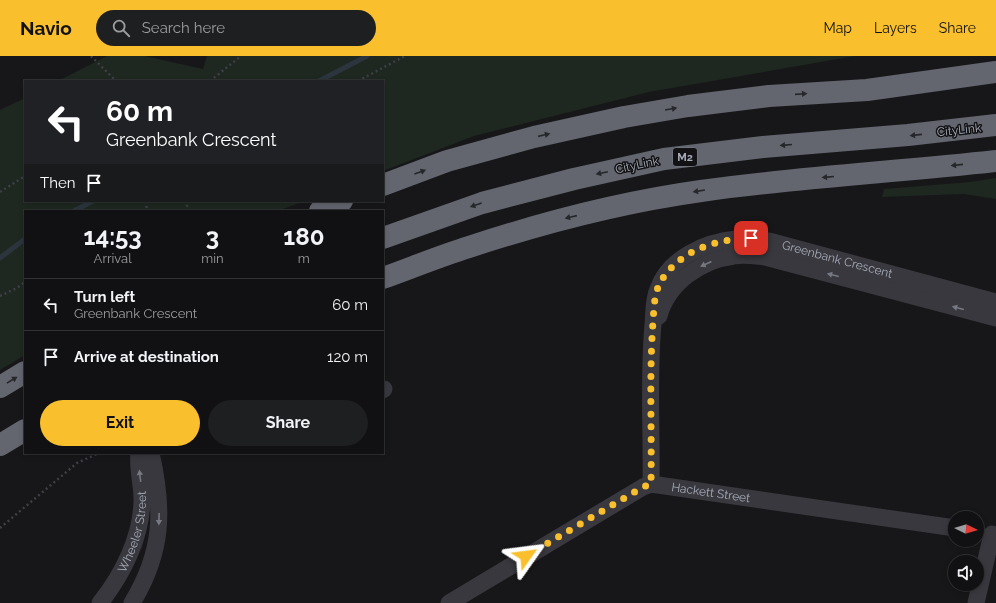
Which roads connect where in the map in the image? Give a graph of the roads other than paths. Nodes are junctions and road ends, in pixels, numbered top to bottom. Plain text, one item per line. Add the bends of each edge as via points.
1 (996, 72) edge
2 (996, 126) edge
3 (996, 161) edge
4 (384, 185) edge
5 (340, 202) edge
6 (322, 210) edge
7 (384, 238) edge
8 (384, 278) edge
9 (996, 302) edge
10 (996, 318) edge
11 (651, 347) junction
12 (24, 373) edge
13 (0, 387) edge
14 (24, 431) edge
15 (24, 443) edge
16 (0, 445) edge
17 (0, 452) edge
18 (139, 454) edge
19 (151, 454) edge
20 (651, 484) junction
21 (948, 527) edge
22 (988, 533) edge
23 (100, 603) edge
24 (132, 603) edge
25 (449, 603) edge
26 (976, 603) edge

4 -> 1 highway via 447,161 534,137 624,117 769,96 867,90
2 -> 7 highway, CityLink / M2 via 763,147 664,159 482,203
3 -> 8 highway via 756,184 627,204 542,224 467,247
5 - 6 highway
9 - 11 street, Greenbank Crescent via 787,246 751,238 737,238 720,241 691,252 669,270 657,290
10 -> 11 street, Greenbank Crescent via 765,257 735,255 717,259 692,271 674,288 662,306
11 - 20 street, Greenbank Crescent
13 -> 12 highway
14 - 16 highway
15 - 17 highway
23 -> 18 street, Wheeler Street via 128,557 139,526 142,501
19 -> 24 street, Wheeler Street via 159,506 158,541 152,564
20 - 21 street, Hackett Street
20 - 25 street
22 - 26 street

